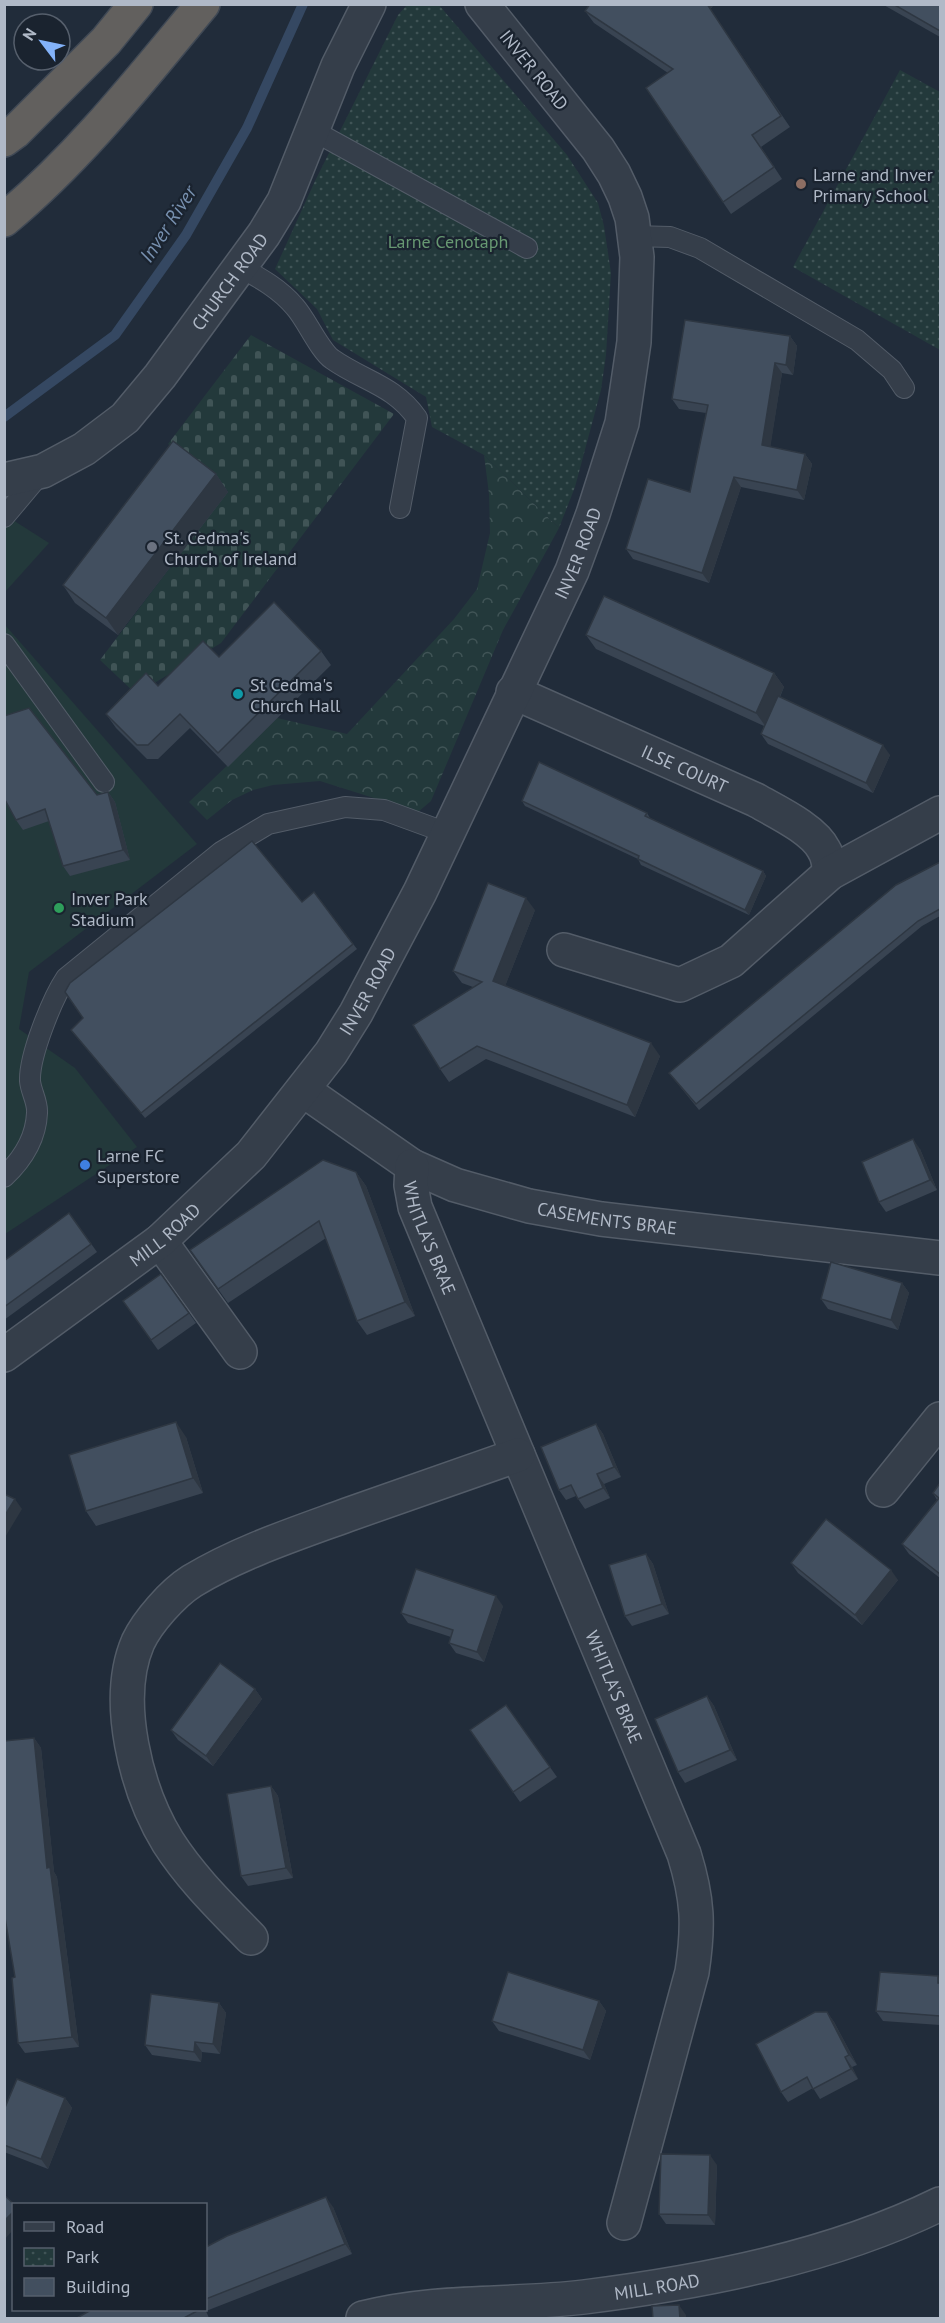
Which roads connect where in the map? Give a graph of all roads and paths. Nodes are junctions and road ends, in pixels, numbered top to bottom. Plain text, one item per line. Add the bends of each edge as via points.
1 (136, 4) edge
2 (203, 4) edge
3 (369, 4) edge
4 (482, 4) edge
5 (312, 130) junction
6 (4, 140) edge
7 (4, 220) edge
8 (633, 236) junction
9 (527, 248) dead end
10 (240, 267) junction
11 (904, 388) dead end
12 (43, 471) junction
13 (4, 480) edge
14 (400, 508) dead end
15 (4, 517) edge
16 (4, 644) edge
17 (513, 692) junction
18 (104, 782) dead end
19 (940, 813) edge
20 (447, 833) junction
21 (830, 873) junction
22 (564, 950) dead end
23 (303, 1090) junction
24 (412, 1166) junction
25 (4, 1177) edge
26 (160, 1241) junction
27 (940, 1258) edge
28 (240, 1352) dead end
29 (4, 1355) edge
30 (940, 1419) edge
31 (519, 1455) junction
32 (883, 1490) dead end
33 (251, 1938) dead end
34 (940, 2204) edge
35 (624, 2223) dead end
36 (584, 2308) edge
37 (363, 2319) edge

1 - 6 highway via 106,41
2 - 7 highway via 88,141
3 - 5 street, CHURCH ROAD
4 - 8 street, INVER ROAD via 598,148 625,197
5 - 9 lane
5 - 10 street, CHURCH ROAD via 284,201
8 - 11 lane via 670,237 700,248 857,340 892,370
8 - 17 street, INVER ROAD via 637,257 636,313 622,423 572,571
10 - 12 street, CHURCH ROAD via 125,418 84,449
10 - 14 lane via 274,287 295,307 329,358 388,390 407,404 417,418
12 - 13 street, CHURCH ROAD
12 - 15 lane
16 - 18 lane
17 - 20 street, INVER ROAD
17 - 21 street, ILSE COURT via 774,810 818,841
19 - 21 street
20 - 23 street, INVER ROAD via 356,1013
20 - 25 lane via 384,810 345,807 268,824 221,852 66,978 46,1017 30,1081 38,1112 33,1138
21 - 22 street via 731,961 681,986
23 - 24 street, CASEMENTS BRAE
23 - 26 street, MILL ROAD via 250,1155
24 - 27 street, CASEMENTS BRAE via 495,1197 570,1213
24 - 31 street, WHITLA'S BRAE via 415,1206
26 - 28 street
26 - 29 street, MILL ROAD
30 - 32 street
31 - 33 street via 298,1532 238,1558 191,1582 159,1611 139,1641 128,1680 129,1723 135,1761 150,1807 196,1881
31 - 35 street, WHITLA'S BRAE via 684,1854 697,1911 692,1972
34 - 36 street, MILL ROAD via 880,2229 744,2271
36 - 37 street, MILL ROAD via 411,2308

